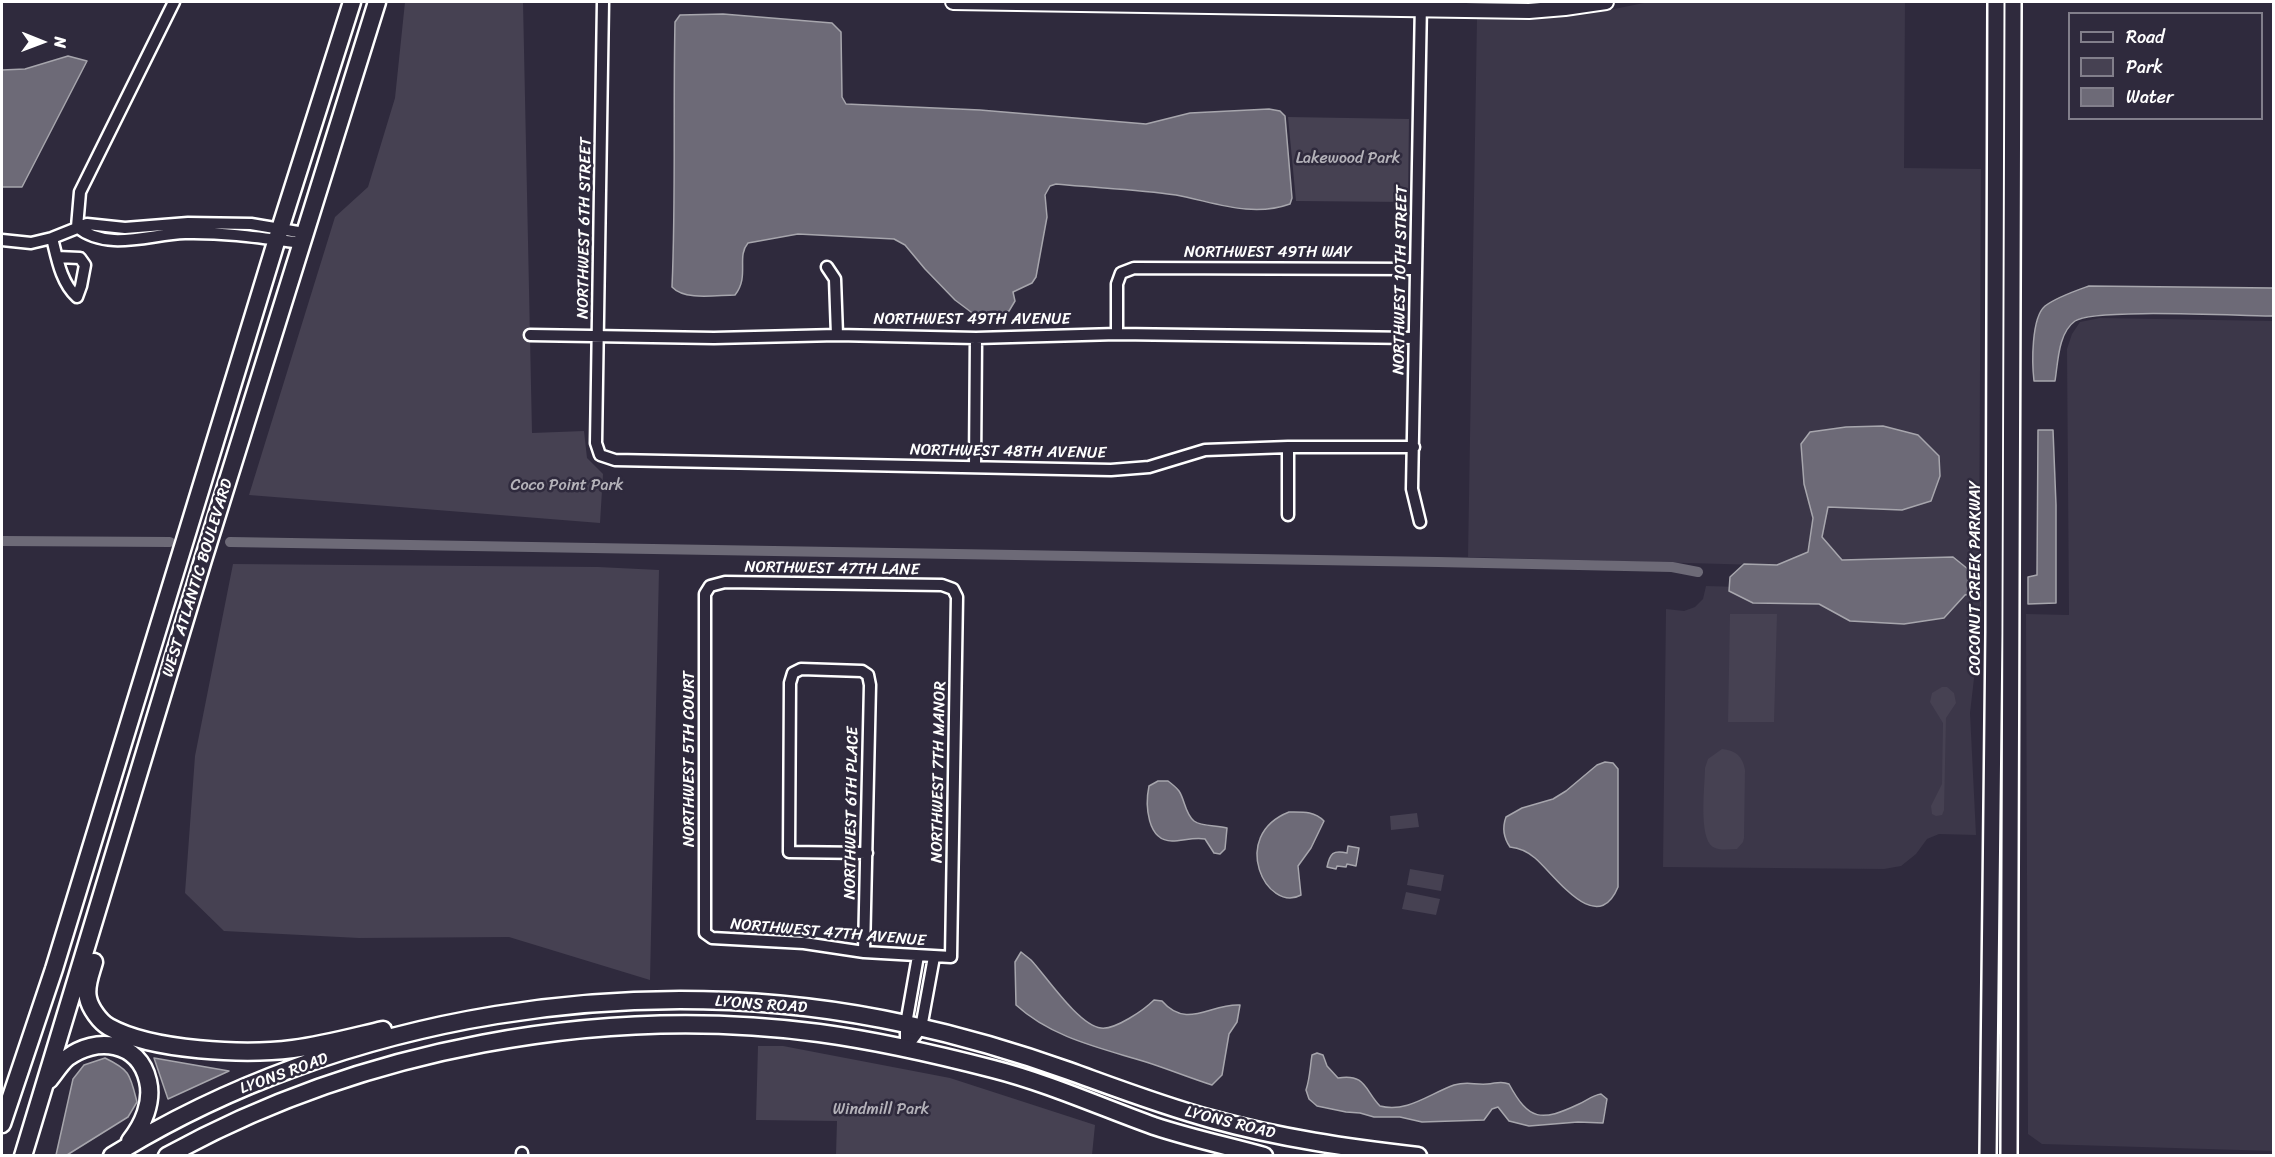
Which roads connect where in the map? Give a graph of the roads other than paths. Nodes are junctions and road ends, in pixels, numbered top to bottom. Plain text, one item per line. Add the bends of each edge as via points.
1 (174, 2) edge
2 (352, 2) edge
3 (377, 2) edge
4 (603, 2) edge
5 (953, 2) edge
6 (1606, 2) edge
7 (1996, 2) edge
8 (2013, 2) edge
9 (1421, 5) edge
10 (77, 227) junction
11 (279, 234) junction
12 (52, 238) junction
13 (303, 238) junction
14 (2, 240) edge
15 (57, 257) dead end
16 (827, 267) dead end
17 (1415, 269) junction
18 (530, 334) dead end
19 (1117, 334) junction
20 (837, 335) junction
21 (598, 336) junction
22 (976, 338) junction
23 (1414, 338) junction
24 (1288, 447) junction
25 (1414, 447) junction
26 (600, 455) joint
27 (975, 467) junction
28 (198, 498) junction
29 (220, 505) junction
30 (1288, 514) dead end
31 (1420, 522) dead end
32 (711, 586) joint
33 (953, 589) joint
34 (867, 854) junction
35 (102, 897) junction
36 (705, 933) joint
37 (864, 952) junction
38 (918, 956) junction
39 (934, 957) junction
40 (951, 957) joint
41 (521, 1011) junction
42 (913, 1026) junction
43 (906, 1048) junction
44 (43, 1088) junction
45 (2, 1124) edge
46 (127, 1146) junction
47 (23, 1155) edge
48 (112, 1155) edge
49 (167, 1155) edge
50 (1264, 1155) edge
51 (1419, 1155) edge
52 (1988, 1155) edge
53 (2009, 1155) edge

1 - 10 street via 80,192
2 - 11 main road, WEST ATLANTIC BOULEVARD
3 - 13 main road, WEST ATLANTIC BOULEVARD
4 - 21 street, NORTHWEST 6TH STREET
5 - 9 street
6 - 9 street via 1529,11
7 - 52 main road, COCONUT CREEK PARKWAY
8 - 53 main road, COCONUT CREEK PARKWAY
9 - 17 street, NORTHWEST 10TH STREET
10 - 11 street via 103,240 184,233
10 - 12 street
11 - 13 street
11 - 28 main road, WEST ATLANTIC BOULEVARD
12 - 14 street via 31,243
12 - 15 street
13 - 29 main road, WEST ATLANTIC BOULEVARD
16 - 20 street via 835,279
17 - 19 street, NORTHWEST 49TH WAY via 1134,268 1121,273 1117,284
17 - 23 street, NORTHWEST 10TH STREET
18 - 21 street, NORTHWEST 49TH AVENUE
19 - 22 street, NORTHWEST 49TH AVENUE
19 - 23 street, NORTHWEST 49TH AVENUE
20 - 21 street, NORTHWEST 49TH AVENUE
20 - 22 street, NORTHWEST 49TH AVENUE
21 - 26 street, NORTHWEST 6TH STREET via 596,443
22 - 27 street
23 - 25 street, NORTHWEST 10TH STREET
24 - 25 street, NORTHWEST 48TH AVENUE
24 - 27 street, NORTHWEST 48TH AVENUE via 1204,450 1149,467 1112,470
24 - 30 street
25 - 31 street, NORTHWEST 10TH STREET via 1412,489
26 - 27 street, NORTHWEST 48TH AVENUE via 615,460
28 - 29 main road
28 - 45 main road, WEST ATLANTIC BOULEVARD via 54,969
29 - 35 main road, WEST ATLANTIC BOULEVARD
32 - 33 street, NORTHWEST 47TH LANE via 725,582 942,585
32 - 36 street, NORTHWEST 5TH COURT via 705,594
33 - 40 street, NORTHWEST 7TH MANOR via 957,597
34 - 34 street, NORTHWEST 6TH PLACE via 868,675 862,670 801,669 794,673 790,683 789,852
34 - 37 street, NORTHWEST 6TH PLACE
35 - 41 main road via 105,927 88,982 88,997 94,1012 107,1026 135,1036 203,1050 265,1051 327,1043 491,1004
35 - 44 main road, WEST ATLANTIC BOULEVARD
36 - 37 street, NORTHWEST 47TH AVENUE via 712,938 804,943
37 - 38 street, NORTHWEST 47TH AVENUE
38 - 39 street, NORTHWEST 47TH AVENUE
38 - 42 street
39 - 40 street, NORTHWEST 47TH AVENUE
39 - 42 street
41 - 42 main road, LYONS ROAD via 614,1002 693,1000 824,1010
41 - 46 main road, LYONS ROAD via 387,1039 296,1068 173,1120
42 - 43 street
42 - 51 main road, LYONS ROAD via 1010,1051 1143,1099 1240,1127 1364,1150
43 - 49 main road, LYONS ROAD via 818,1033 734,1026 642,1025 477,1043 374,1068 228,1125
43 - 50 main road, LYONS ROAD via 997,1070 1157,1127
44 - 46 main road via 65,1059 87,1046 108,1044 126,1050 141,1062 148,1082 148,1103 141,1127
44 - 47 main road, WEST ATLANTIC BOULEVARD
46 - 48 main road, LYONS ROAD

